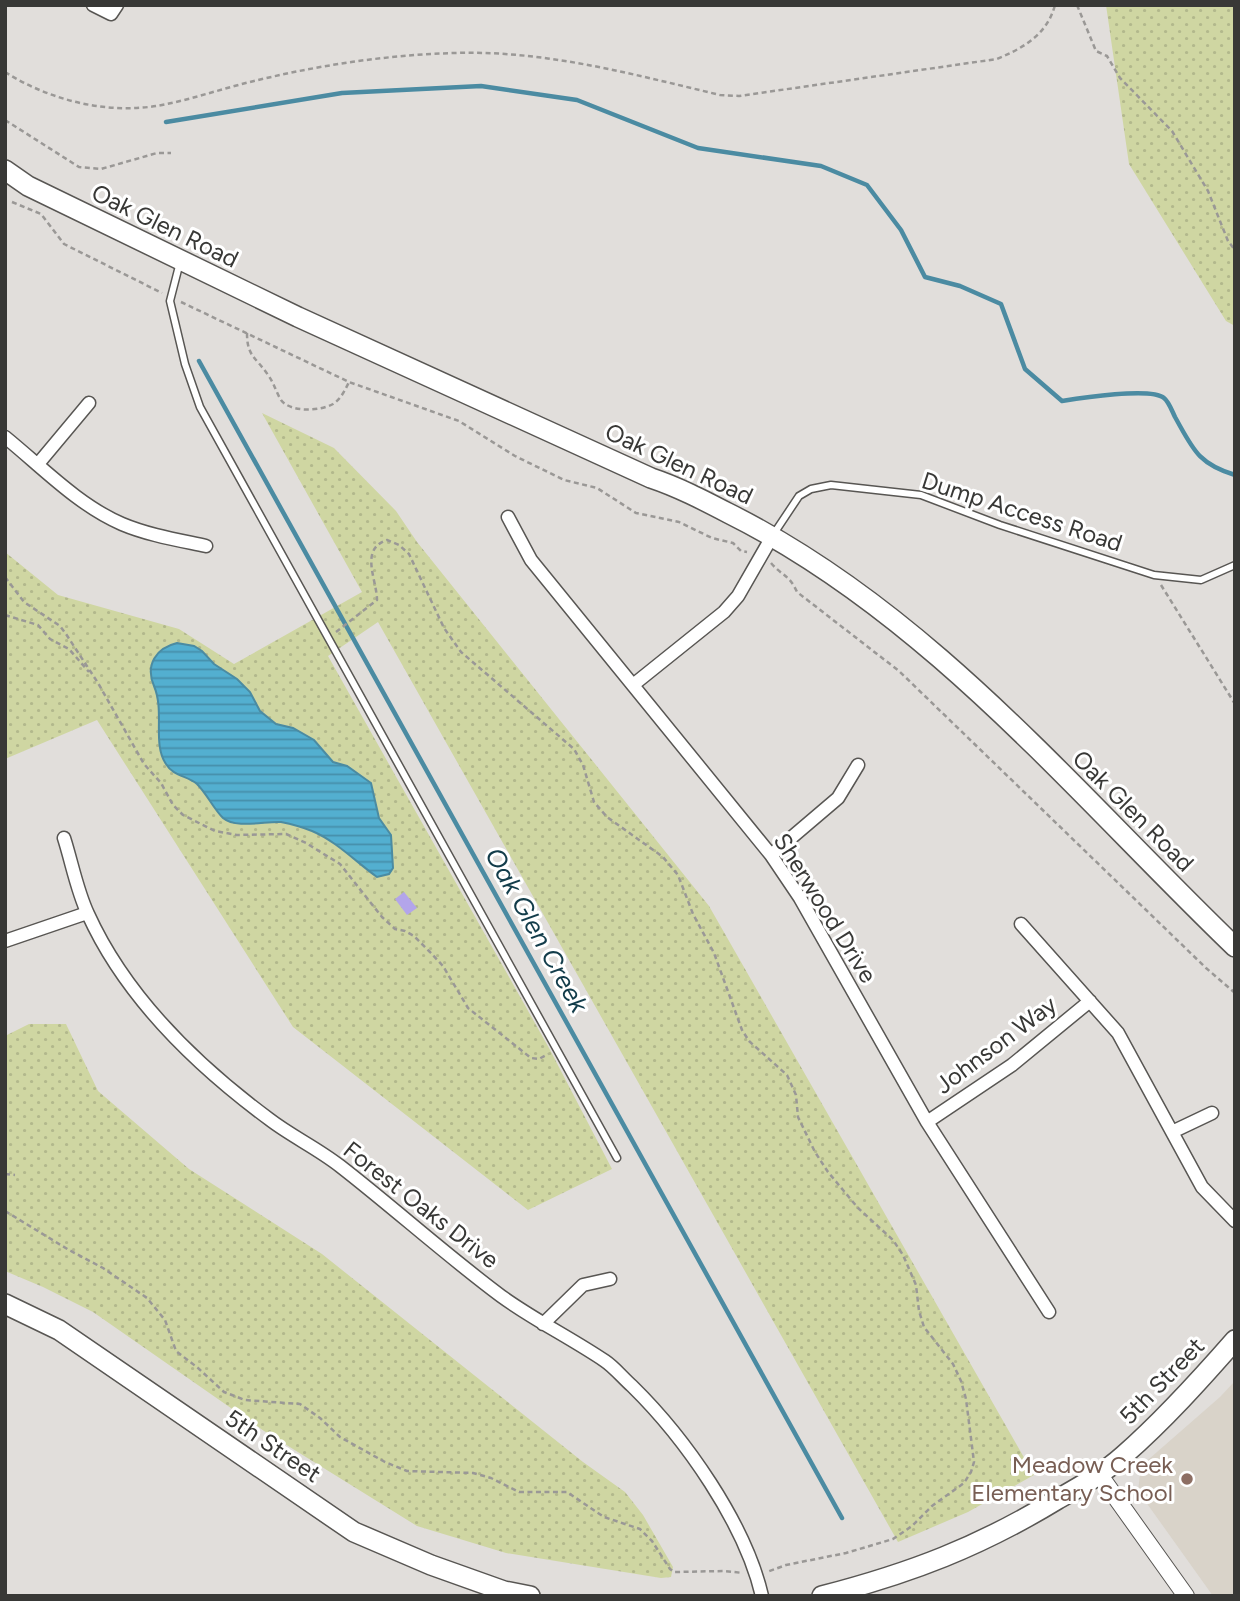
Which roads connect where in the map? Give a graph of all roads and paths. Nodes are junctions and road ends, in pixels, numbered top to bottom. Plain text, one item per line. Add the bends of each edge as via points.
1 (93, 5) edge
2 (117, 5) edge
3 (1055, 5) edge
4 (1077, 5) edge
5 (5, 72) edge
6 (5, 120) edge
7 (171, 153) dead end
8 (6, 172) edge
9 (12, 202) dead end
10 (1235, 250) edge
11 (180, 260) junction
12 (171, 298) junction
13 (247, 333) junction
14 (349, 382) junction
15 (89, 403) dead end
16 (5, 437) edge
17 (38, 464) junction
18 (508, 517) dead end
19 (773, 535) junction
20 (206, 546) dead end
21 (762, 554) junction
22 (1235, 565) edge
23 (1154, 575) junction
24 (5, 577) edge
25 (5, 615) edge
26 (328, 638) junction
27 (98, 683) junction
28 (634, 685) junction
29 (1235, 704) edge
30 (858, 765) dead end
31 (64, 838) dead end
32 (771, 855) junction
33 (87, 913) junction
34 (1021, 923) dead end
35 (5, 941) edge
36 (1235, 947) edge
37 (1235, 993) edge
38 (1090, 1000) junction
39 (557, 1048) junction
40 (1212, 1113) dead end
41 (927, 1122) junction
42 (1172, 1132) junction
43 (617, 1158) dead end
44 (5, 1174) edge
45 (15, 1175) dead end
46 (5, 1211) edge
47 (1235, 1221) edge
48 (610, 1279) dead end
49 (5, 1304) edge
50 (1049, 1312) dead end
51 (543, 1324) junction
52 (1235, 1340) edge
53 (1099, 1474) junction
54 (756, 1573) junction
55 (530, 1596) edge
56 (762, 1596) edge
57 (822, 1596) edge
58 (1186, 1596) edge

1 - 2 street via 111,14
3 - 5 path via 1040,33 1021,49 997,59 739,96 524,55 382,57 129,109 95,107 23,83
4 - 10 path via 1096,51 1107,57 1120,78 1172,131 1208,191
6 - 7 path via 79,167 101,169
8 - 11 main road, Oak Glen Road
9 - 12 path via 40,214 64,244
11 - 12 lane
11 - 19 main road, Oak Glen Road via 674,485
12 - 13 path
12 - 26 lane via 200,407
13 - 14 path
13 - 14 path via 247,347 255,361 268,373 282,402 295,409 331,405
14 - 21 path via 459,421 515,456 564,480 597,488 636,513 679,522 733,543 741,551
15 - 17 street
16 - 17 street
17 - 20 street via 79,498 123,525
18 - 28 street, Sherwood Drive via 531,560
19 - 21 street
19 - 23 lane, Dump Access Road via 799,496 831,485 921,495
19 - 36 main road, Oak Glen Road via 853,588 934,652
21 - 28 street via 724,612
21 - 37 path via 791,578 797,592 899,671
22 - 23 lane, Dump Access Road via 1201,580
23 - 29 path
24 - 27 path via 24,602 60,626
25 - 27 path via 38,625 50,639 69,649
26 - 39 lane
26 - 54 path via 377,600 371,568 379,543 394,542 409,554 444,628 461,652 574,749 600,810 671,866 713,953 741,1030 788,1074 798,1117 815,1152 858,1208 903,1255 916,1285 925,1327 961,1381 974,1462 964,1483 893,1539
27 - 39 path via 144,764 183,815 215,831 286,835 340,864 382,918 414,936 443,966 468,1008 531,1058 539,1059
28 - 32 street, Sherwood Drive
30 - 32 street via 838,798
31 - 33 street, Forest Oaks Drive
32 - 41 street, Sherwood Drive
33 - 35 street
33 - 51 street, Forest Oaks Drive via 125,980 214,1077 270,1121 337,1164
34 - 38 street
38 - 41 street, Johnson Way via 1012,1065
38 - 42 street via 1118,1033
39 - 43 lane
40 - 42 street
41 - 50 street, Sherwood Drive
42 - 47 street via 1202,1187
44 - 45 path
46 - 54 path via 147,1298 165,1320 176,1351 224,1392 245,1400 300,1404 340,1437 407,1471 473,1473 529,1494 567,1492 604,1517 645,1533 674,1572
48 - 51 street via 583,1284
49 - 55 main road, 5th Street via 59,1330 354,1532 431,1565
51 - 54 street, Forest Oaks Drive via 607,1362 644,1398 691,1453 739,1534
52 - 53 main road, 5th Street via 1195,1387
53 - 57 main road, 5th Street via 963,1550
53 - 58 street
54 - 56 street, Forest Oaks Drive

